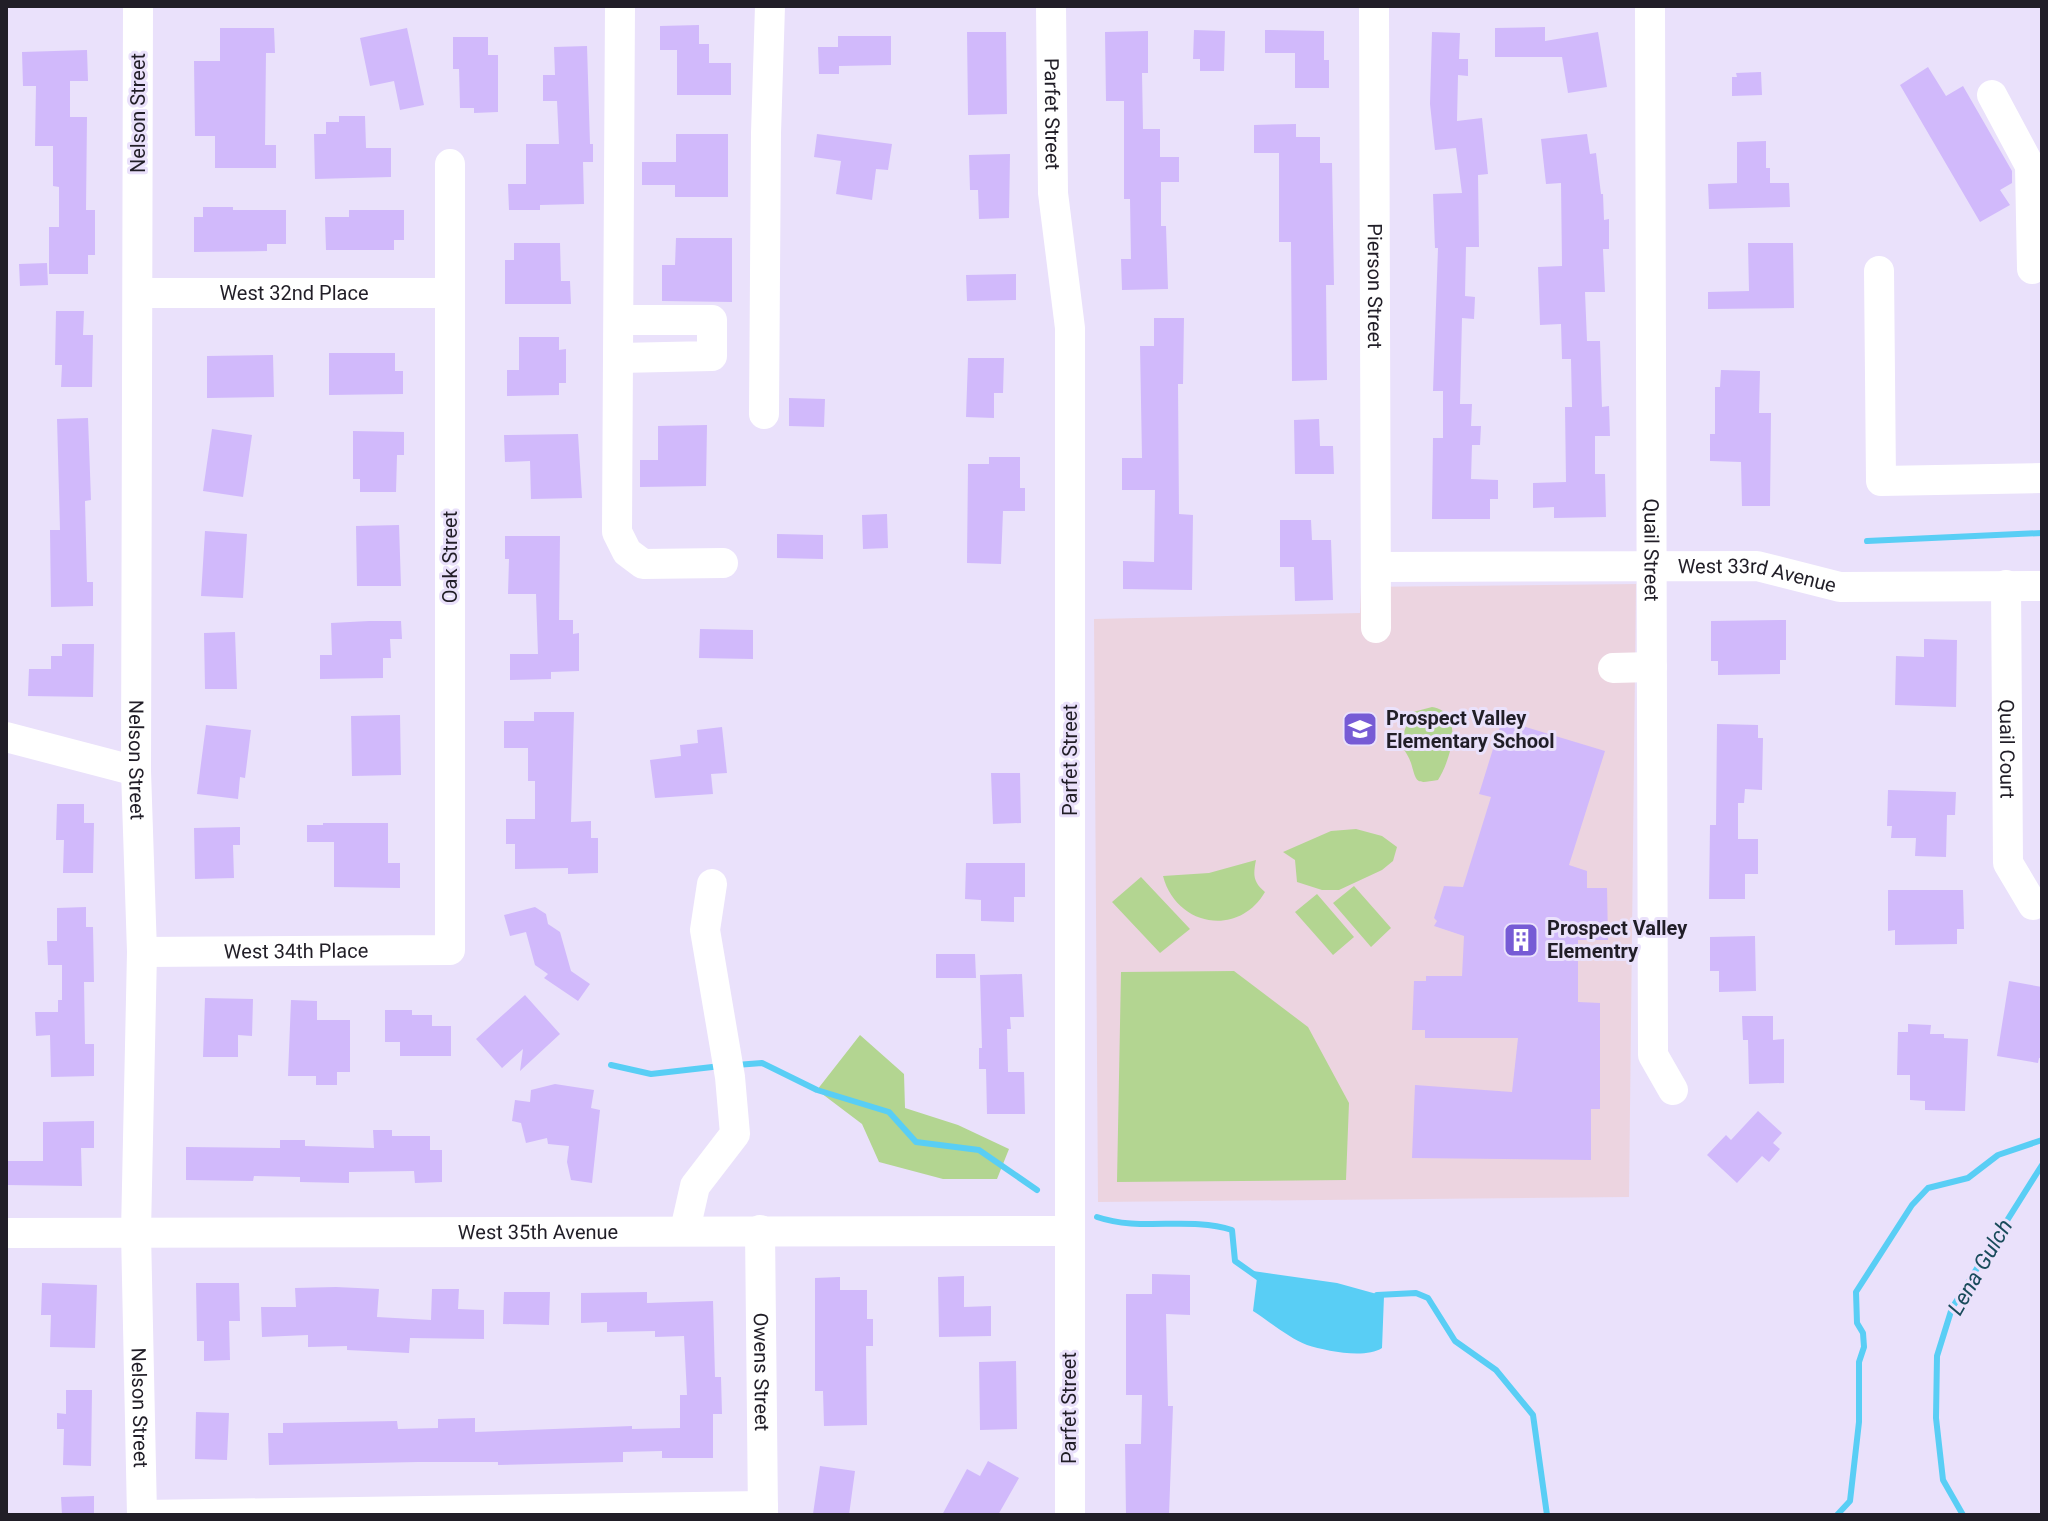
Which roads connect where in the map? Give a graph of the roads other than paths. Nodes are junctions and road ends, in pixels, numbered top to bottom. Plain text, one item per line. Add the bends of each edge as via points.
1 (138, 6) edge
2 (620, 6) edge
3 (770, 6) edge
4 (1051, 6) edge
5 (1374, 6) edge
6 (1650, 6) edge
7 (1992, 95) dead end
8 (450, 164) dead end
9 (2032, 269) dead end
10 (1879, 271) dead end
11 (138, 293) junction
12 (450, 293) junction
13 (619, 320) junction
14 (619, 358) junction
15 (764, 414) dead end
16 (2042, 478) edge
17 (723, 563) dead end
18 (1651, 566) junction
19 (1376, 567) junction
20 (2006, 585) junction
21 (2042, 586) edge
22 (1376, 628) dead end
23 (1652, 667) junction
24 (1613, 668) dead end
25 (6, 737) edge
26 (136, 771) junction
27 (712, 884) dead end
28 (2033, 905) dead end
29 (450, 950) joint
30 (142, 952) junction
31 (1673, 1090) dead end
32 (685, 1230) junction
33 (760, 1230) junction
34 (1069, 1231) junction
35 (136, 1232) junction
36 (6, 1233) edge
37 (763, 1510) edge
38 (142, 1515) edge
39 (1070, 1515) edge

1 - 11 street, Nelson Street
2 - 13 street
3 - 15 street
4 - 34 street, Parfet Street via 1053,193 1070,328
5 - 19 street, Pierson Street
6 - 18 street, Quail Street
7 - 9 street via 2030,166
8 - 12 street, Oak Street
10 - 16 street via 1881,481
11 - 12 street, West 32nd Place
11 - 26 street, Nelson Street
12 - 29 street, Oak Street
13 - 14 street
13 - 14 street via 712,320 712,356
14 - 17 street via 617,532 627,552 643,564
18 - 19 street, West 33rd Avenue
18 - 20 street, West 33rd Avenue via 1757,566 1840,587
18 - 23 street, Quail Street
19 - 22 street, Pierson Street
20 - 21 street, West 33rd Avenue
20 - 28 street, Quail Court via 2008,863
23 - 24 street
23 - 31 street, Quail Street via 1653,1055
25 - 26 street
26 - 30 street, Nelson Street
27 - 32 street via 705,930 735,1134 695,1186
29 - 30 street, West 34th Place
30 - 35 street, Nelson Street
32 - 33 street, West 35th Avenue
32 - 35 street, West 35th Avenue
33 - 34 street, West 35th Avenue
33 - 37 street, Owens Street
34 - 39 street, Parfet Street
35 - 36 street, West 35th Avenue
35 - 38 street, Nelson Street
37 - 38 street

